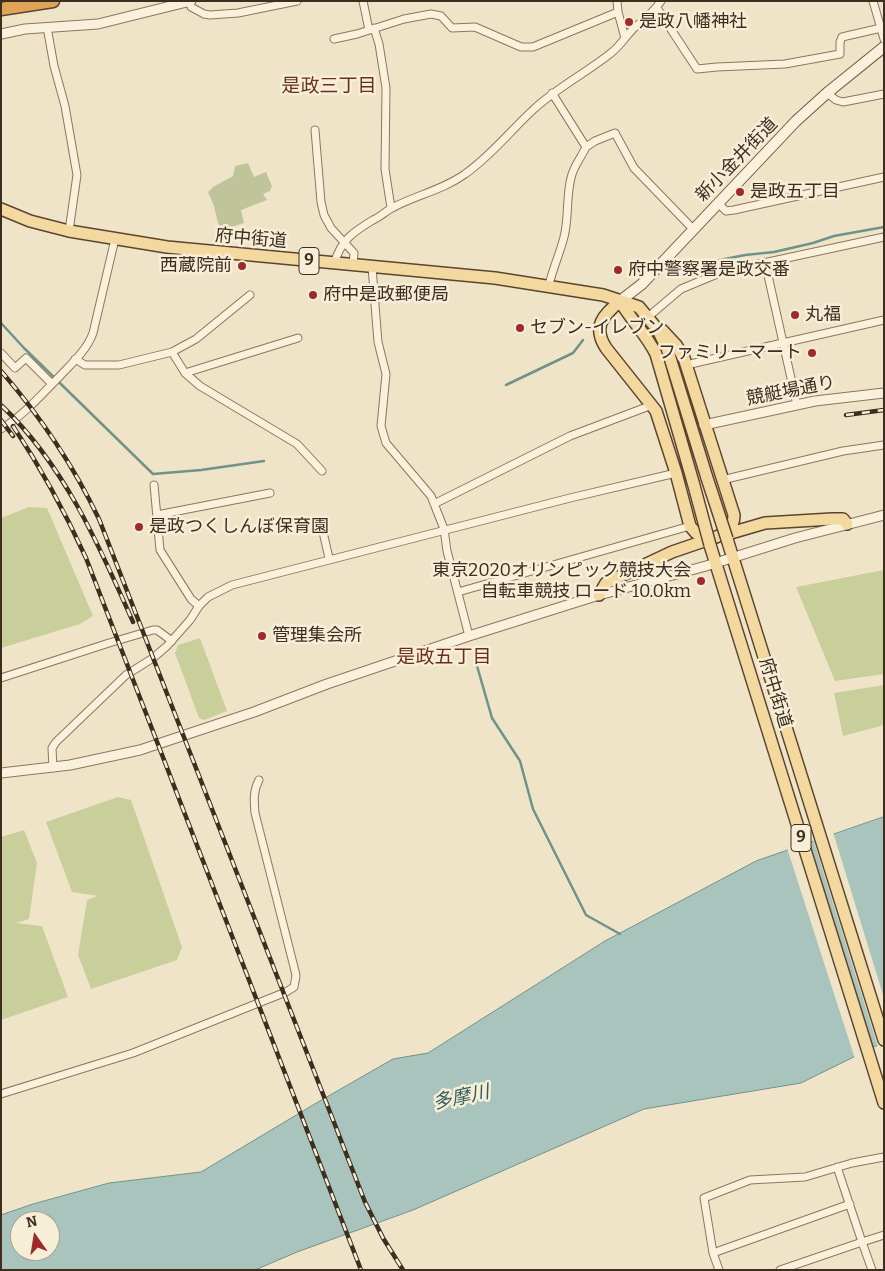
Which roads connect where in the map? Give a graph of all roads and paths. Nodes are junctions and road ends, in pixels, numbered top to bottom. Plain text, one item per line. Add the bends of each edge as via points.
1 (53, 1) edge
2 (191, 1) edge
3 (298, 1) edge
4 (363, 1) edge
5 (617, 1) edge
6 (873, 1) edge
7 (659, 5) edge
8 (1, 9) edge
9 (618, 12) junction
10 (46, 27) junction
11 (881, 28) junction
12 (372, 29) junction
13 (1, 34) edge
14 (625, 38) junction
15 (334, 39) dead end
16 (884, 39) edge
17 (884, 47) edge
18 (552, 93) junction
19 (828, 93) junction
20 (884, 94) edge
21 (315, 130) dead end
22 (586, 147) junction
23 (884, 177) edge
24 (718, 204) junction
25 (392, 208) junction
26 (1, 209) edge
27 (693, 229) junction
28 (69, 230) junction
29 (884, 237) edge
30 (114, 238) junction
31 (343, 242) junction
32 (765, 262) junction
33 (334, 264) junction
34 (353, 265) junction
35 (372, 267) junction
36 (549, 285) junction
37 (250, 295) dead end
38 (620, 302) junction
39 (650, 320) junction
40 (884, 320) edge
41 (298, 338) dead end
42 (783, 343) junction
43 (172, 352) junction
44 (1, 353) edge
45 (75, 359) junction
46 (686, 364) junction
47 (185, 373) junction
48 (55, 381) junction
49 (884, 393) edge
50 (652, 404) junction
51 (797, 405) junction
52 (704, 425) junction
53 (1, 429) edge
54 (884, 445) edge
55 (322, 471) dead end
56 (676, 473) junction
57 (722, 480) junction
58 (154, 485) dead end
59 (270, 493) dead end
60 (434, 504) junction
61 (157, 515) junction
62 (734, 515) junction
63 (884, 515) edge
64 (847, 524) junction
65 (751, 527) junction
66 (444, 529) junction
67 (693, 529) junction
68 (323, 532) dead end
69 (726, 537) junction
70 (710, 542) junction
71 (685, 548) junction
72 (733, 557) junction
73 (330, 558) junction
74 (716, 563) junction
75 (458, 592) junction
76 (599, 595) junction
77 (199, 606) junction
78 (469, 636) junction
79 (172, 641) junction
80 (1, 678) edge
81 (53, 768) junction
82 (1, 773) edge
83 (259, 780) dead end
84 (884, 1040) edge
85 (1, 1094) edge
86 (883, 1102) edge
87 (884, 1157) edge
88 (837, 1167) junction
89 (850, 1204) junction
90 (884, 1235) edge
91 (862, 1242) junction
92 (713, 1252) junction
93 (719, 1270) edge
94 (780, 1270) edge
95 (872, 1270) edge

1 - 8 highway
2 - 3 street via 191,7 210,15
2 - 10 street via 98,24
4 - 12 street
5 - 9 street
6 - 11 street
7 - 11 street via 697,70 785,64 840,54 842,37
7 - 14 street
9 - 12 street via 533,47 521,48 475,27 452,28 438,15 404,19
9 - 14 street
10 - 13 street
10 - 28 street via 78,175
11 - 16 street
12 - 15 street
12 - 25 street via 379,44 386,88 385,169
14 - 18 street via 612,53
17 - 19 main road, 新小金井街道
18 - 22 street
18 - 25 street via 463,176
19 - 20 street via 843,102
19 - 24 main road, 新小金井街道 via 769,148
21 - 31 street via 324,215
22 - 27 street via 615,133 634,168
22 - 36 street via 570,180 565,235
23 - 24 street via 734,210 726,211
24 - 27 main road, 新小金井街道
25 - 31 street
26 - 28 main road, 府中街道 / 9
27 - 38 main road, 新小金井街道 via 642,284
28 - 30 main road, 府中街道 / 9
29 - 32 street
30 - 33 main road, 府中街道 / 9 via 186,250
30 - 45 street via 93,333 88,345
31 - 33 street
31 - 34 street via 354,253
32 - 39 street via 722,272 681,289
32 - 42 street
33 - 34 main road, 府中街道 / 9
34 - 35 main road, 府中街道 / 9
35 - 36 main road, 府中街道 / 9
35 - 60 street via 378,342 386,374 381,426 386,444
36 - 38 main road, 府中街道 / 9 via 603,295
37 - 43 street via 196,339
38 - 39 main road, 府中街道 / 9 via 639,307
38 - 50 main road via 604,318 599,328 600,338
38 - 70 main road, 府中街道 / 9, bridge via 656,354
39 - 46 main road via 670,337
39 - 69 main road, 府中街道 / 9, bridge via 667,348
40 - 42 street
41 - 47 street
42 - 46 street
42 - 51 street
43 - 45 street via 119,365 84,365
43 - 47 street
44 - 48 street via 15,368 26,358
45 - 48 street
46 - 52 main road
47 - 55 street via 200,386 297,444
48 - 53 street via 27,410
49 - 51 street, 競艇場通り
50 - 56 main road
50 - 60 street via 570,436
51 - 52 street, 競艇場通り
52 - 57 main road
54 - 57 street via 843,451
56 - 66 street
56 - 67 main road
57 - 62 main road
58 - 61 street
59 - 61 street
60 - 66 street
61 - 77 street via 160,550 191,599
62 - 65 main road
62 - 69 main road
63 - 64 street
64 - 65 main road via 843,519 832,519 765,523
64 - 72 street
65 - 69 main road
66 - 73 street
66 - 75 street
67 - 70 main road
67 - 71 main road via 693,540
67 - 75 street
68 - 73 street
69 - 70 main road
69 - 72 main road, 府中街道 / 9
70 - 71 main road
70 - 74 main road, 府中街道 / 9
71 - 76 main road via 606,583
72 - 74 street
72 - 84 main road, 府中街道 / 9
73 - 77 street via 232,585 208,596
74 - 76 street
74 - 86 main road, 府中街道 / 9
75 - 78 street
76 - 78 street
77 - 79 street
78 - 81 street via 140,750
79 - 80 street via 153,630
79 - 81 street via 126,675 62,736 52,748
81 - 82 street
83 - 85 street via 253,800 255,813 295,970 294,986 133,1053
87 - 88 street
88 - 89 street
88 - 92 street via 805,1177 750,1180 704,1198
89 - 91 street
89 - 92 street
90 - 91 street
91 - 94 street
91 - 95 street
92 - 93 street

